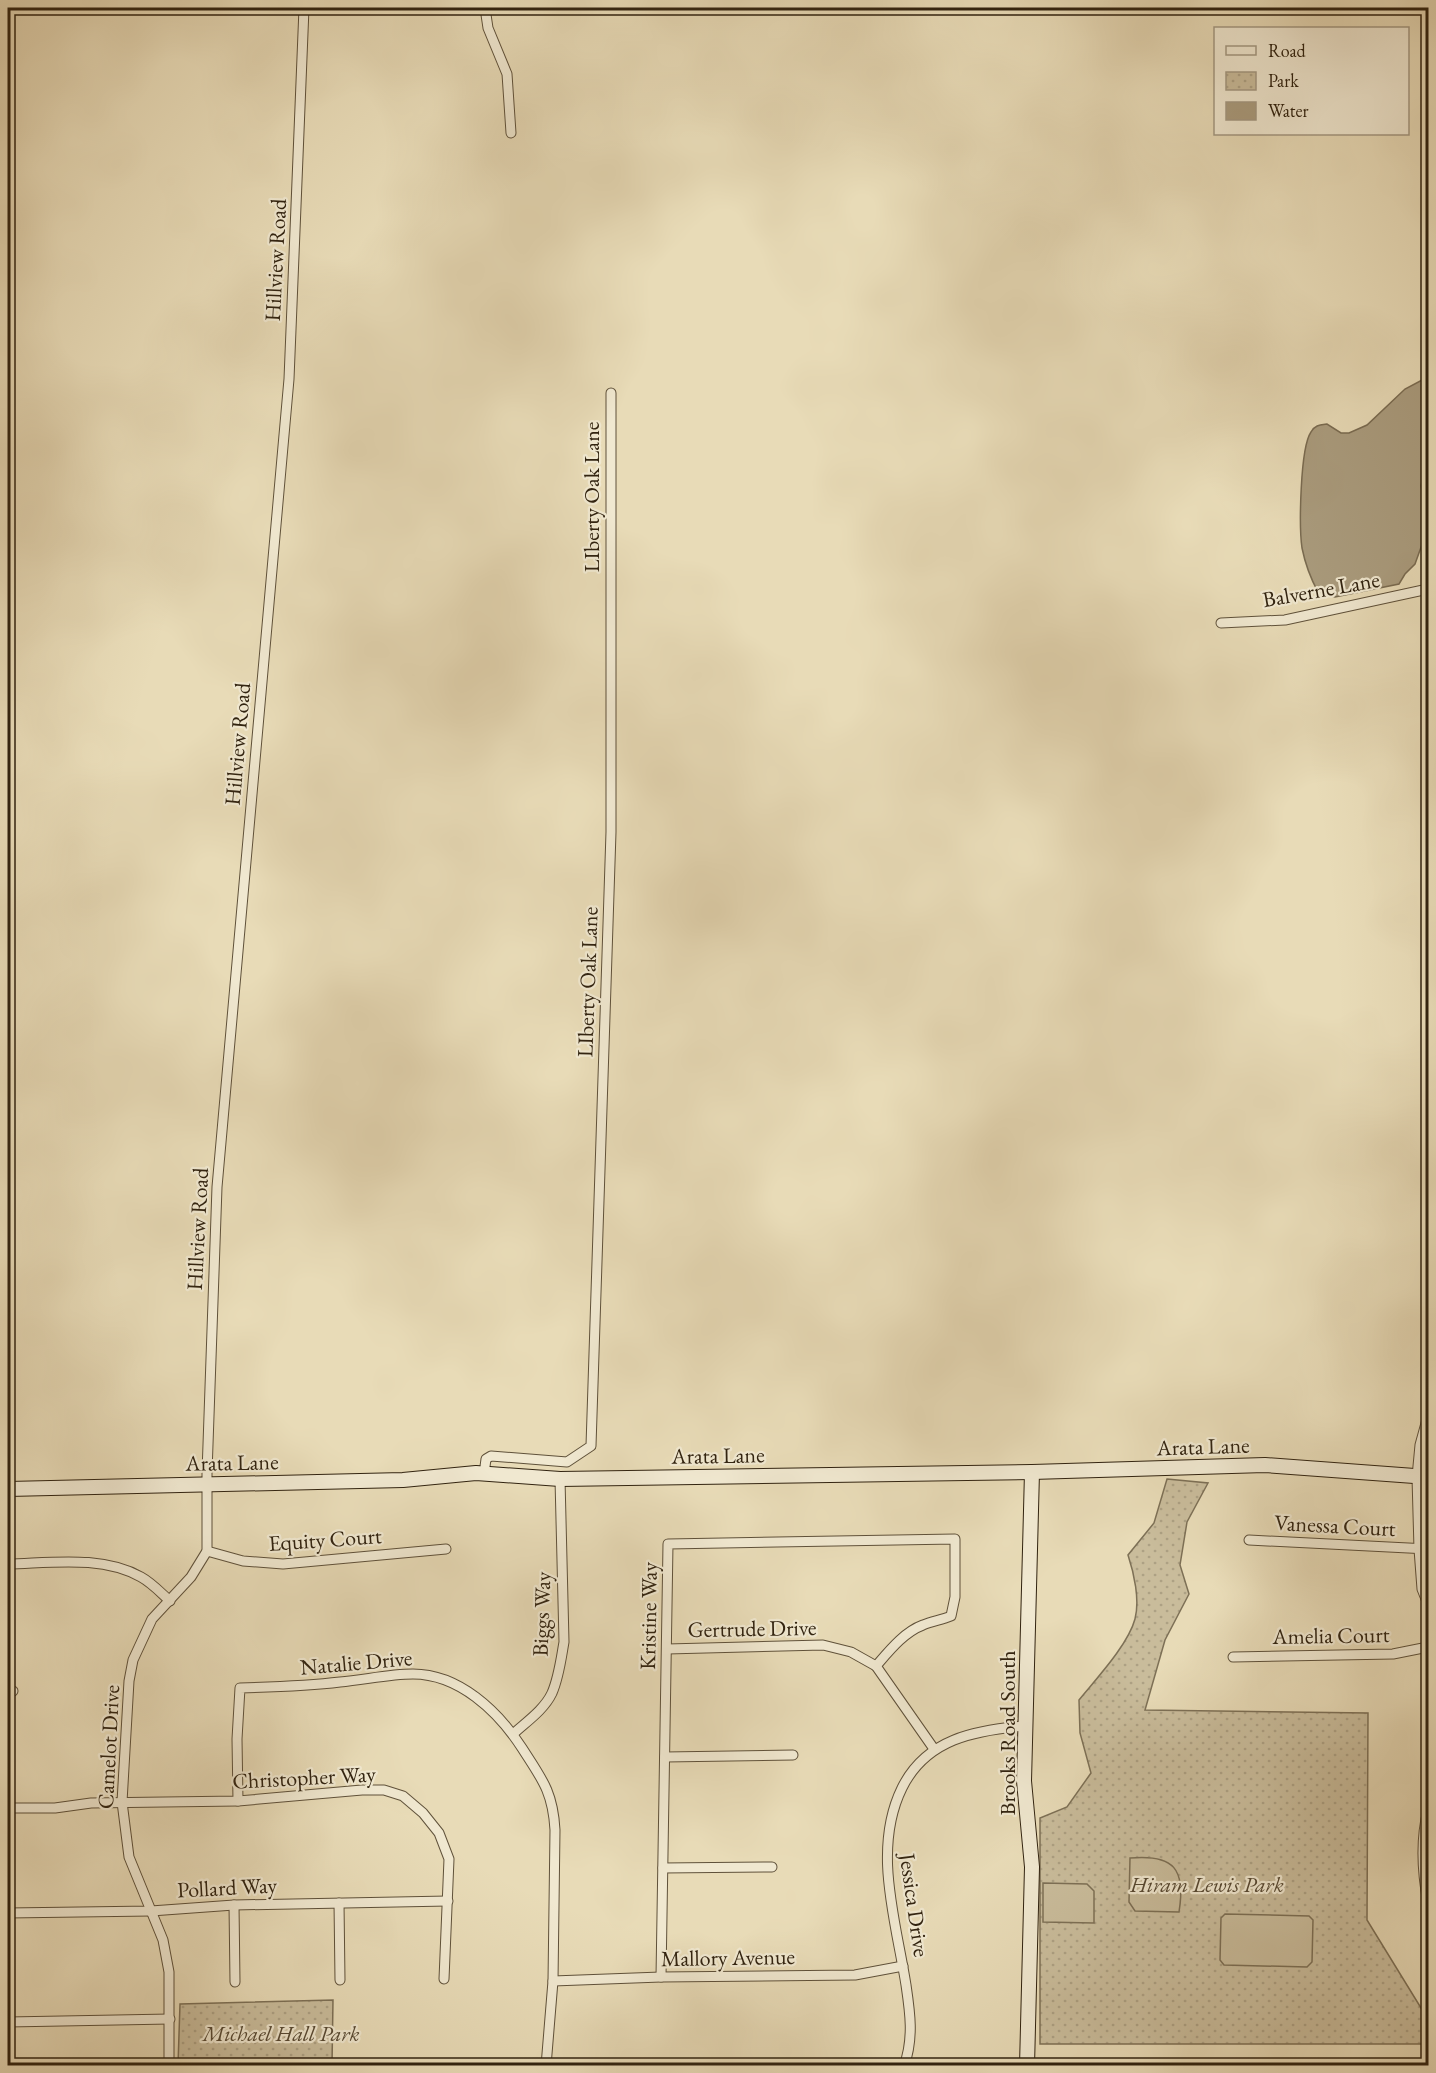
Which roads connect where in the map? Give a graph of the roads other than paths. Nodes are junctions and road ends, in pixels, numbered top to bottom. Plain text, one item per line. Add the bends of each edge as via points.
1 (304, 8) edge
2 (485, 8) edge
3 (511, 133) dead end
4 (611, 393) dead end
5 (1428, 590) edge
6 (1221, 622) dead end
7 (1428, 1416) edge
8 (1032, 1472) junction
9 (484, 1474) junction
10 (1423, 1477) edge
11 (560, 1479) junction
12 (206, 1484) junction
13 (8, 1488) edge
14 (1249, 1540) dead end
15 (446, 1549) dead end
16 (1424, 1549) edge
17 (207, 1551) junction
18 (8, 1564) edge
19 (170, 1601) junction
20 (1428, 1604) edge
21 (1428, 1647) edge
22 (667, 1649) junction
23 (1233, 1657) dead end
24 (876, 1666) junction
25 (1025, 1726) junction
26 (513, 1734) junction
27 (934, 1749) junction
28 (793, 1755) dead end
29 (665, 1757) junction
30 (238, 1801) junction
31 (122, 1802) junction
32 (8, 1808) edge
33 (1428, 1810) edge
34 (771, 1867) dead end
35 (663, 1868) junction
36 (448, 1901) junction
37 (1428, 1902) edge
38 (339, 1903) junction
39 (234, 1905) junction
40 (151, 1911) junction
41 (8, 1913) edge
42 (903, 1966) junction
43 (661, 1977) junction
44 (444, 1979) dead end
45 (340, 1980) dead end
46 (553, 1981) junction
47 (235, 1982) dead end
48 (170, 2019) junction
49 (8, 2022) edge
50 (169, 2066) edge
51 (546, 2066) edge
52 (904, 2066) edge
53 (1027, 2066) edge

1 - 12 street, Hillview Road via 289,379 218,1186
2 - 3 street via 488,28 507,74
4 - 9 street, LIberty Oak Lane via 611,832 591,1446 567,1462 491,1456 486,1459
5 - 6 street, Balverne Lane via 1285,620
7 - 10 street via 1420,1445
8 - 10 street, Arata Lane via 1265,1465
8 - 11 street, Arata Lane
8 - 25 street, Brooks Road South
9 - 11 street, Arata Lane
9 - 12 street, Arata Lane via 404,1480
10 - 16 street
11 - 26 street, Biggs Way via 564,1642 552,1694
12 - 13 street, Arata Lane
12 - 17 street
14 - 16 street, Vanessa Court
15 - 17 street, Equity Court via 283,1564 243,1561
16 - 20 street via 1422,1589
17 - 19 street, Camelot Drive
18 - 19 street via 89,1563 121,1568 143,1578
19 - 31 street, Camelot Drive via 152,1619 133,1660
21 - 23 street, Amelia Court via 1393,1654
22 - 24 street, Gertrude Drive via 823,1645 851,1652
22 - 24 street, Kristine Way via 668,1544 955,1539 955,1597 951,1616 922,1625 892,1647
22 - 29 street, Kristine Way
24 - 27 street, Gertrude Drive
25 - 27 street, Jessica Drive via 993,1728
25 - 53 street, Brooks Road South via 1024,1792 1032,1867
26 - 30 street, Natalie Drive via 478,1699 435,1677 413,1674 303,1686 240,1688
26 - 46 street, Natalie Drive via 545,1783 554,1808
27 - 42 street, Jessica Drive via 910,1772 895,1802 887,1840 888,1878
28 - 29 street
29 - 35 street, Kristine Way
30 - 31 street, Christopher Way
30 - 36 street, Christopher Way via 362,1790 384,1790 403,1796 439,1833 449,1859
31 - 32 street, Christopher Way
31 - 40 street, Camelot Drive via 129,1857
33 - 37 street via 1423,1832 1423,1876
34 - 35 street
35 - 43 street, Kristine Way
36 - 38 street, Pollard Way
36 - 44 street, Christopher Way
38 - 39 street, Pollard Way
38 - 45 street
39 - 40 street, Pollard Way
39 - 47 street
40 - 41 street, Pollard Way
40 - 48 street, Camelot Drive via 164,1940
42 - 43 street, Mallory Avenue via 855,1975
42 - 52 street, Jessica Drive via 911,2018 910,2051
43 - 46 street, Mallory Avenue
46 - 51 street, Natalie Drive
48 - 49 street
48 - 50 street, Camelot Drive

